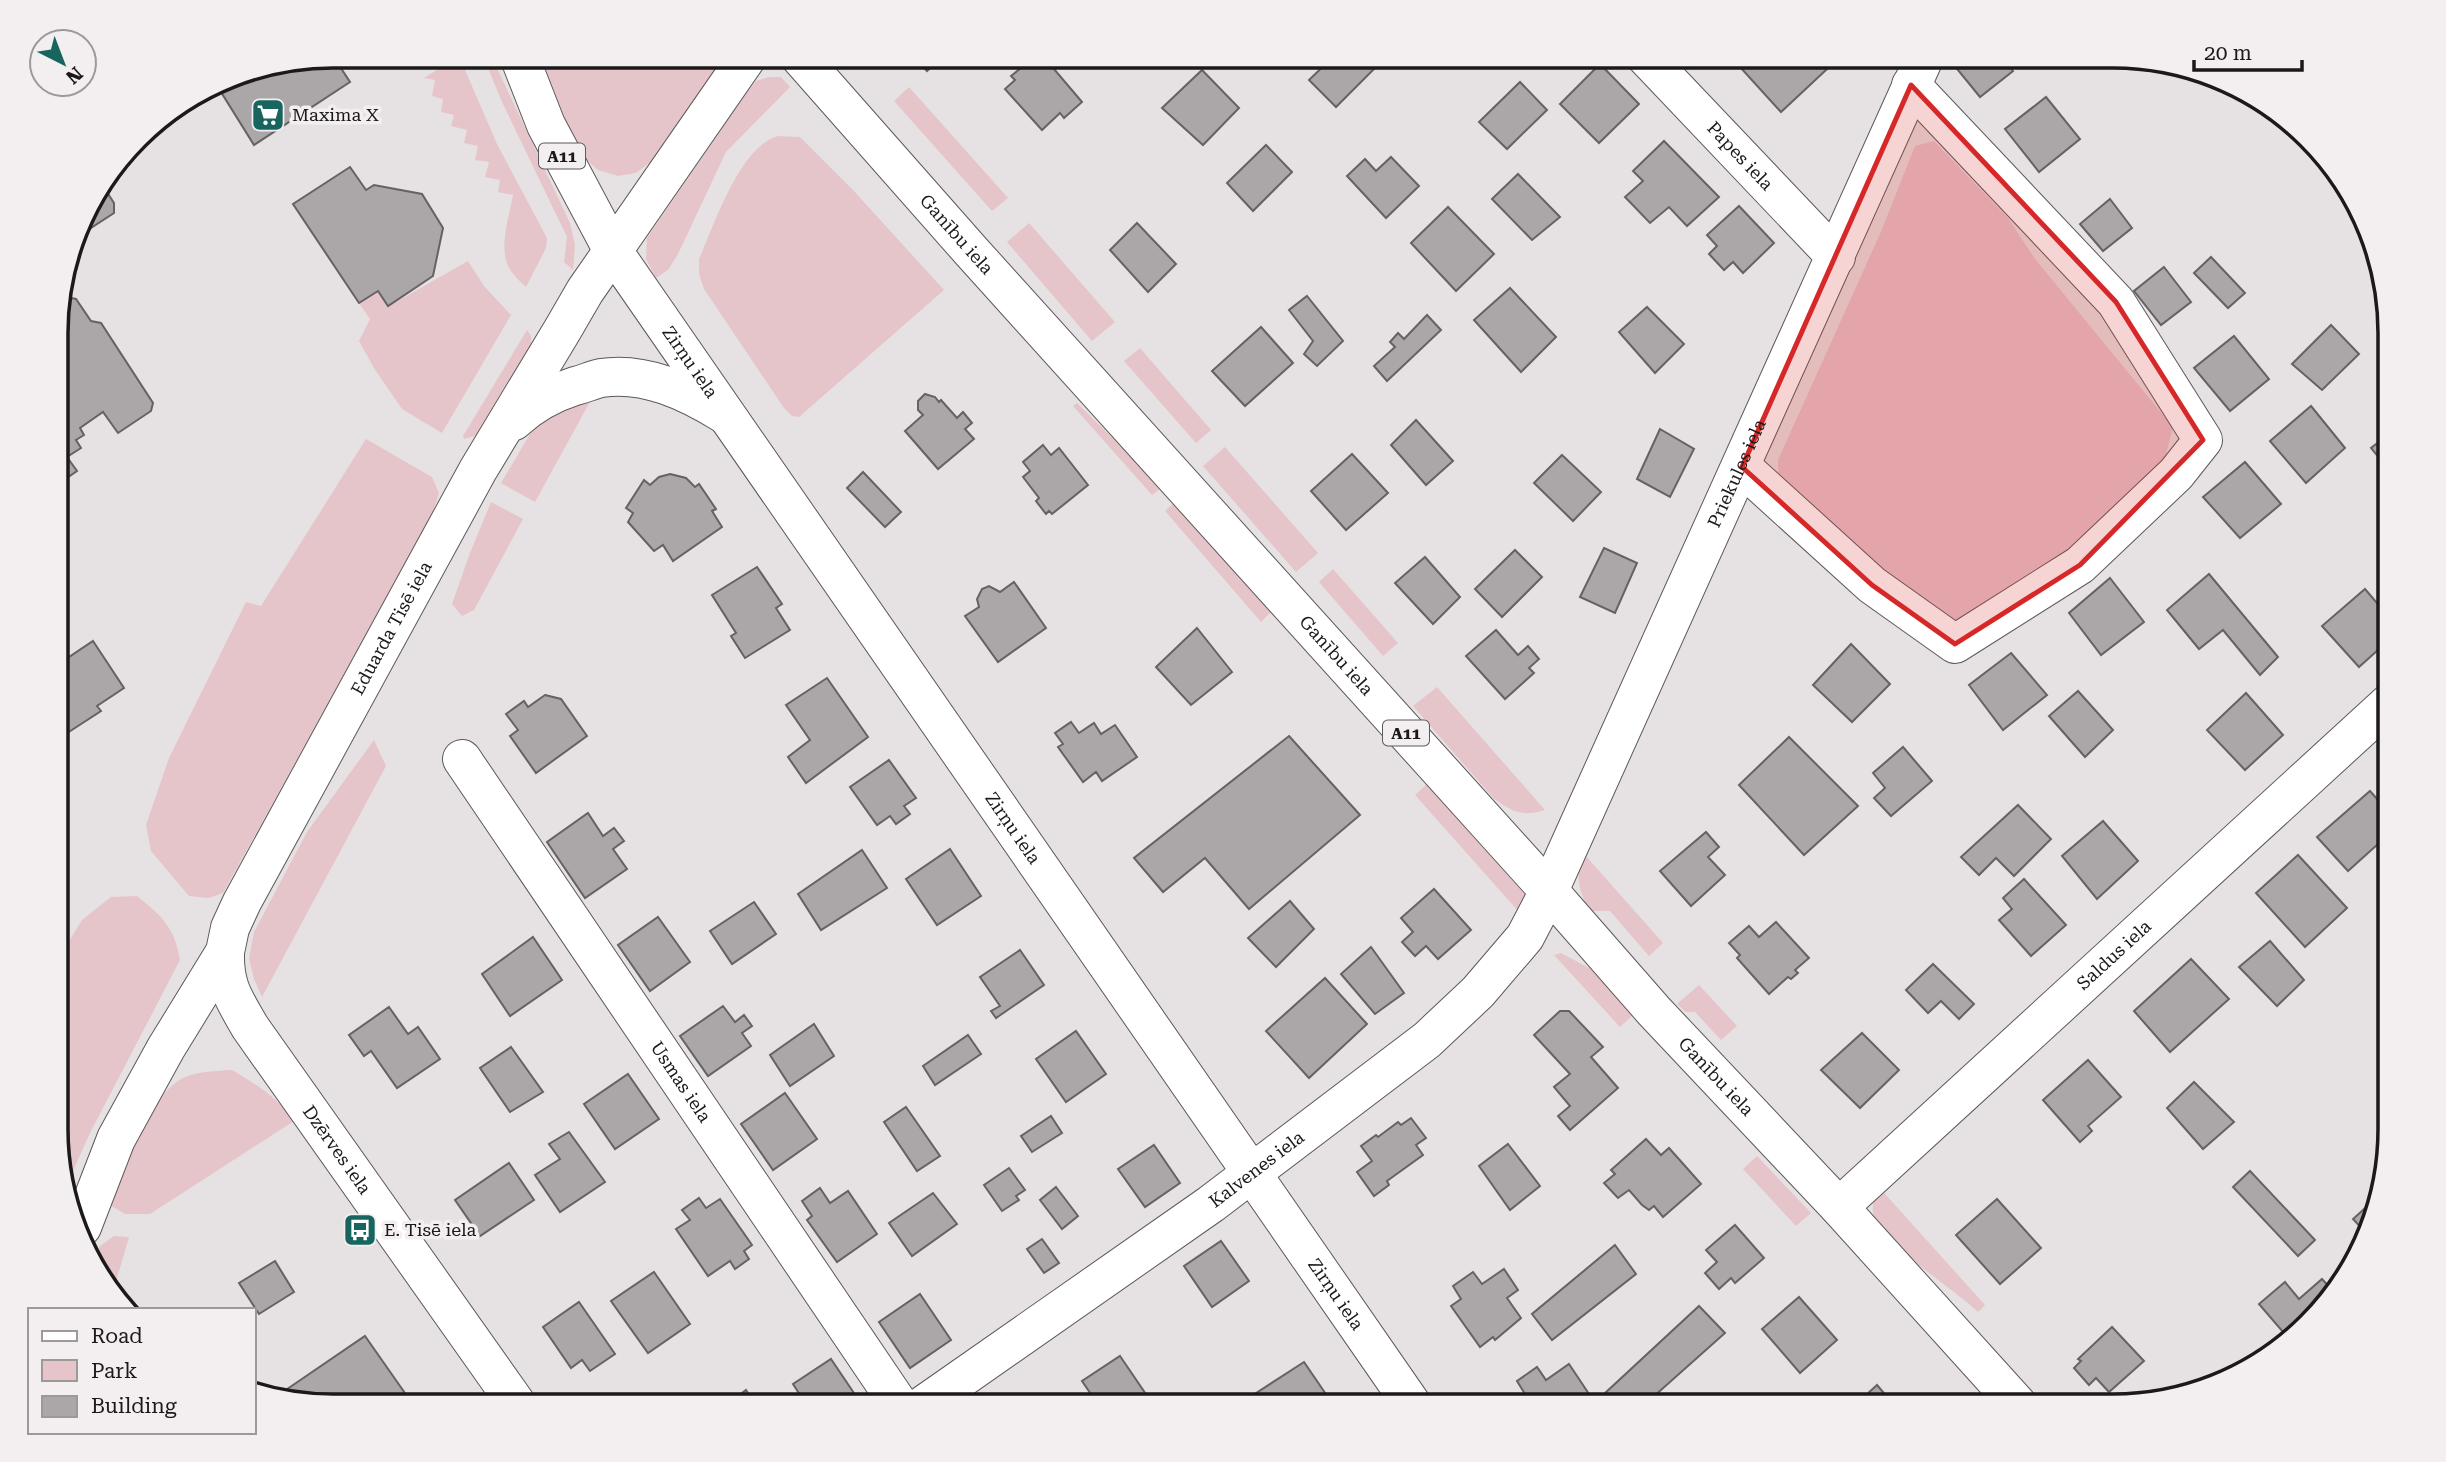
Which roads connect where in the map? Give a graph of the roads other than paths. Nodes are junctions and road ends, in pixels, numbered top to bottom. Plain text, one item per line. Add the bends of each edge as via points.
1 (524, 68) edge
2 (740, 68) edge
3 (810, 68) edge
4 (1656, 68) edge
5 (1918, 71) edge
6 (613, 251) junction
7 (1836, 257) junction
8 (724, 414) junction
9 (500, 435) junction
10 (1742, 467) junction
11 (2378, 713) edge
12 (462, 759) dead end
13 (1549, 891) junction
14 (225, 952) junction
15 (1252, 1172) junction
16 (1839, 1207) junction
17 (84, 1221) edge
18 (510, 1394) edge
19 (892, 1394) edge
20 (939, 1394) edge
21 (1405, 1394) edge
22 (2008, 1394) edge

1 - 6 main road, A11 via 546,125
2 - 6 main road, Eduarda Tisē iela
3 - 13 main road, Ganību iela / A11
4 - 7 main road, Papes iela
5 - 7 main road, Priekules iela
5 - 10 main road via 2116,302 2203,440 2176,474 2080,565 1955,644 1872,585
6 - 8 main road, Zirņu iela / A11
6 - 9 main road, Eduarda Tisē iela
7 - 10 main road, Priekules iela
8 - 9 main road via 658,382 601,378 556,393 520,415
8 - 15 main road, Zirņu iela / A11
9 - 14 main road, Eduarda Tisē iela via 242,902
10 - 13 main road, Priekules iela
11 - 16 main road, Saldus iela
12 - 19 main road, Usmas iela
13 - 15 main road, Kalvenes iela via 1525,937 1478,992 1427,1040
13 - 16 main road, Ganību iela / A11 via 1654,1011
14 - 17 main road, Eduarda Tisē iela via 116,1139
14 - 18 main road, Dzērves iela via 224,973 230,992 250,1027
15 - 20 main road, Kalvenes iela
15 - 21 main road, Zirņu iela / A11
16 - 22 main road, Ganību iela / A11

